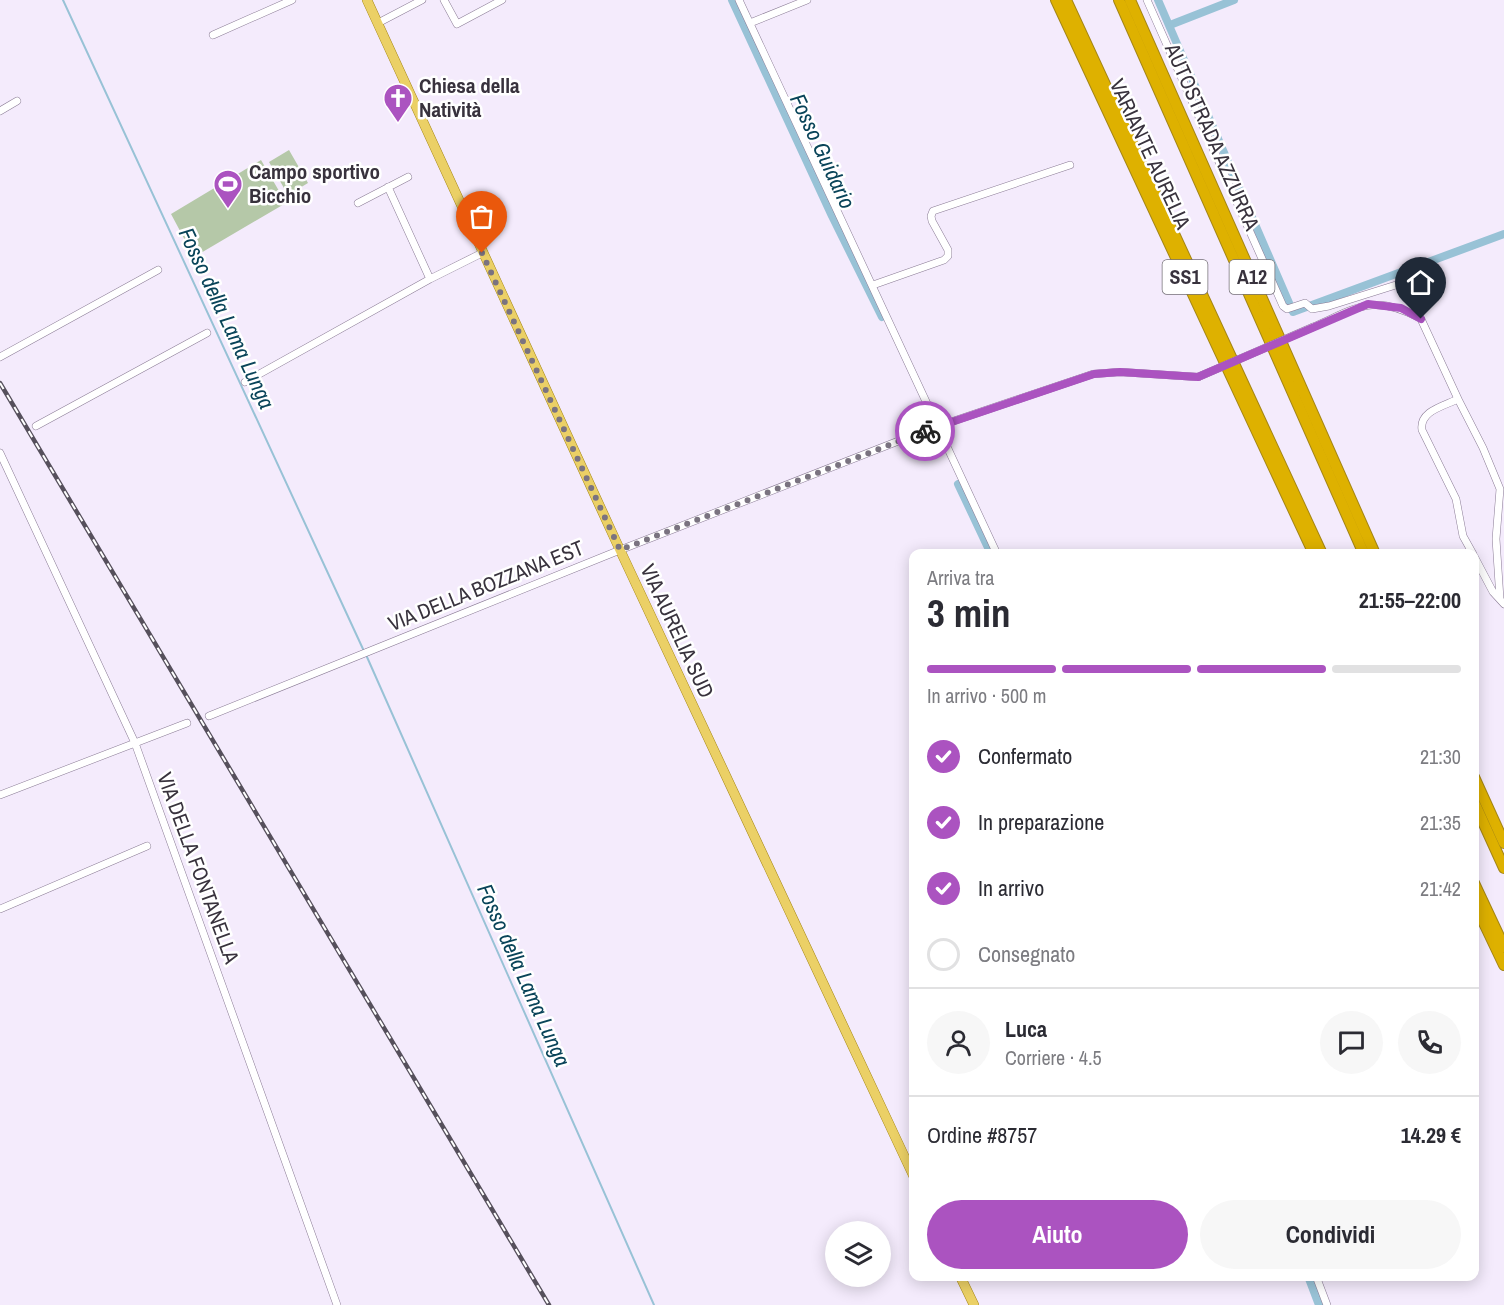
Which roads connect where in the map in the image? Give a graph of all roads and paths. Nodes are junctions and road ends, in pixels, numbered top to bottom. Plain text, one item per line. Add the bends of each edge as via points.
1 (292, 0) edge
2 (367, 0) edge
3 (422, 0) edge
4 (444, 0) edge
5 (502, 0) edge
6 (739, 0) edge
7 (807, 0) edge
8 (1056, 0) edge
9 (1066, 0) edge
10 (1119, 0) edge
11 (1130, 0) edge
12 (1147, 0) edge
13 (750, 23) junction
14 (378, 24) junction
15 (213, 34) dead end
16 (17, 101) dead end
17 (0, 111) edge
18 (1070, 165) dead end
19 (408, 177) dead end
20 (387, 187) junction
21 (358, 203) dead end
22 (482, 253) junction
23 (158, 270) dead end
24 (430, 279) junction
25 (873, 285) junction
26 (1421, 319) junction
27 (207, 333) dead end
28 (0, 357) edge
29 (245, 382) dead end
30 (1458, 399) junction
31 (36, 426) dead end
32 (939, 426) junction
33 (0, 453) edge
34 (995, 549) edge
35 (1312, 549) edge
36 (1320, 549) edge
37 (1362, 549) edge
38 (1373, 549) edge
39 (1471, 549) edge
40 (620, 550) junction
41 (1479, 565) edge
42 (1502, 601) edge
43 (209, 716) dead end
44 (187, 723) dead end
45 (135, 743) junction
46 (1479, 788) edge
47 (0, 795) edge
48 (1479, 813) edge
49 (1504, 843) edge
50 (147, 846) dead end
51 (1504, 868) edge
52 (1479, 894) edge
53 (0, 909) edge
54 (1479, 912) edge
55 (1504, 947) edge
56 (1504, 965) edge
57 (909, 1166) edge
58 (962, 1281) edge
59 (1318, 1281) edge
60 (337, 1305) edge
61 (974, 1305) edge
62 (1327, 1305) edge

1 - 15 street
2 - 14 main road, VIA AURELIA SUD
3 - 14 street
4 - 5 street via 457,24
6 - 13 street
7 - 13 street
8 - 35 highway, VARIANTE AURELIA / SS1
9 - 36 highway, VARIANTE AURELIA / SS1
10 - 37 highway, AUTOSTRADA AZZURRA / A12
11 - 38 highway, AUTOSTRADA AZZURRA / A12
12 - 26 street via 1279,300 1291,308 1329,306 1399,284
13 - 25 street
14 - 22 main road, VIA AURELIA SUD
16 - 17 street
18 - 25 street via 933,211 932,221 948,256
19 - 20 street
20 - 21 street
20 - 24 street
22 - 24 street
22 - 40 main road, VIA AURELIA SUD
23 - 28 street
24 - 29 street
25 - 32 street
26 - 30 street
26 - 32 street, VIA DELLA BOZZANA EST, bridge via 1401,308 1368,304 1198,377 1094,374
27 - 31 street
30 - 39 street via 1427,414 1421,423 1456,499 1463,536
30 - 42 street via 1500,489 1497,539
32 - 34 street
32 - 40 street, VIA DELLA BOZZANA EST
33 - 45 street, VIA DELLA FONTANELLA
40 - 43 street, VIA DELLA BOZZANA EST
40 - 57 main road, VIA AURELIA SUD
41 - 42 street
44 - 45 street
45 - 47 street
45 - 60 street, VIA DELLA FONTANELLA
46 - 49 highway
48 - 51 highway
50 - 53 street
52 - 55 highway
54 - 56 highway
58 - 61 main road
59 - 62 street

